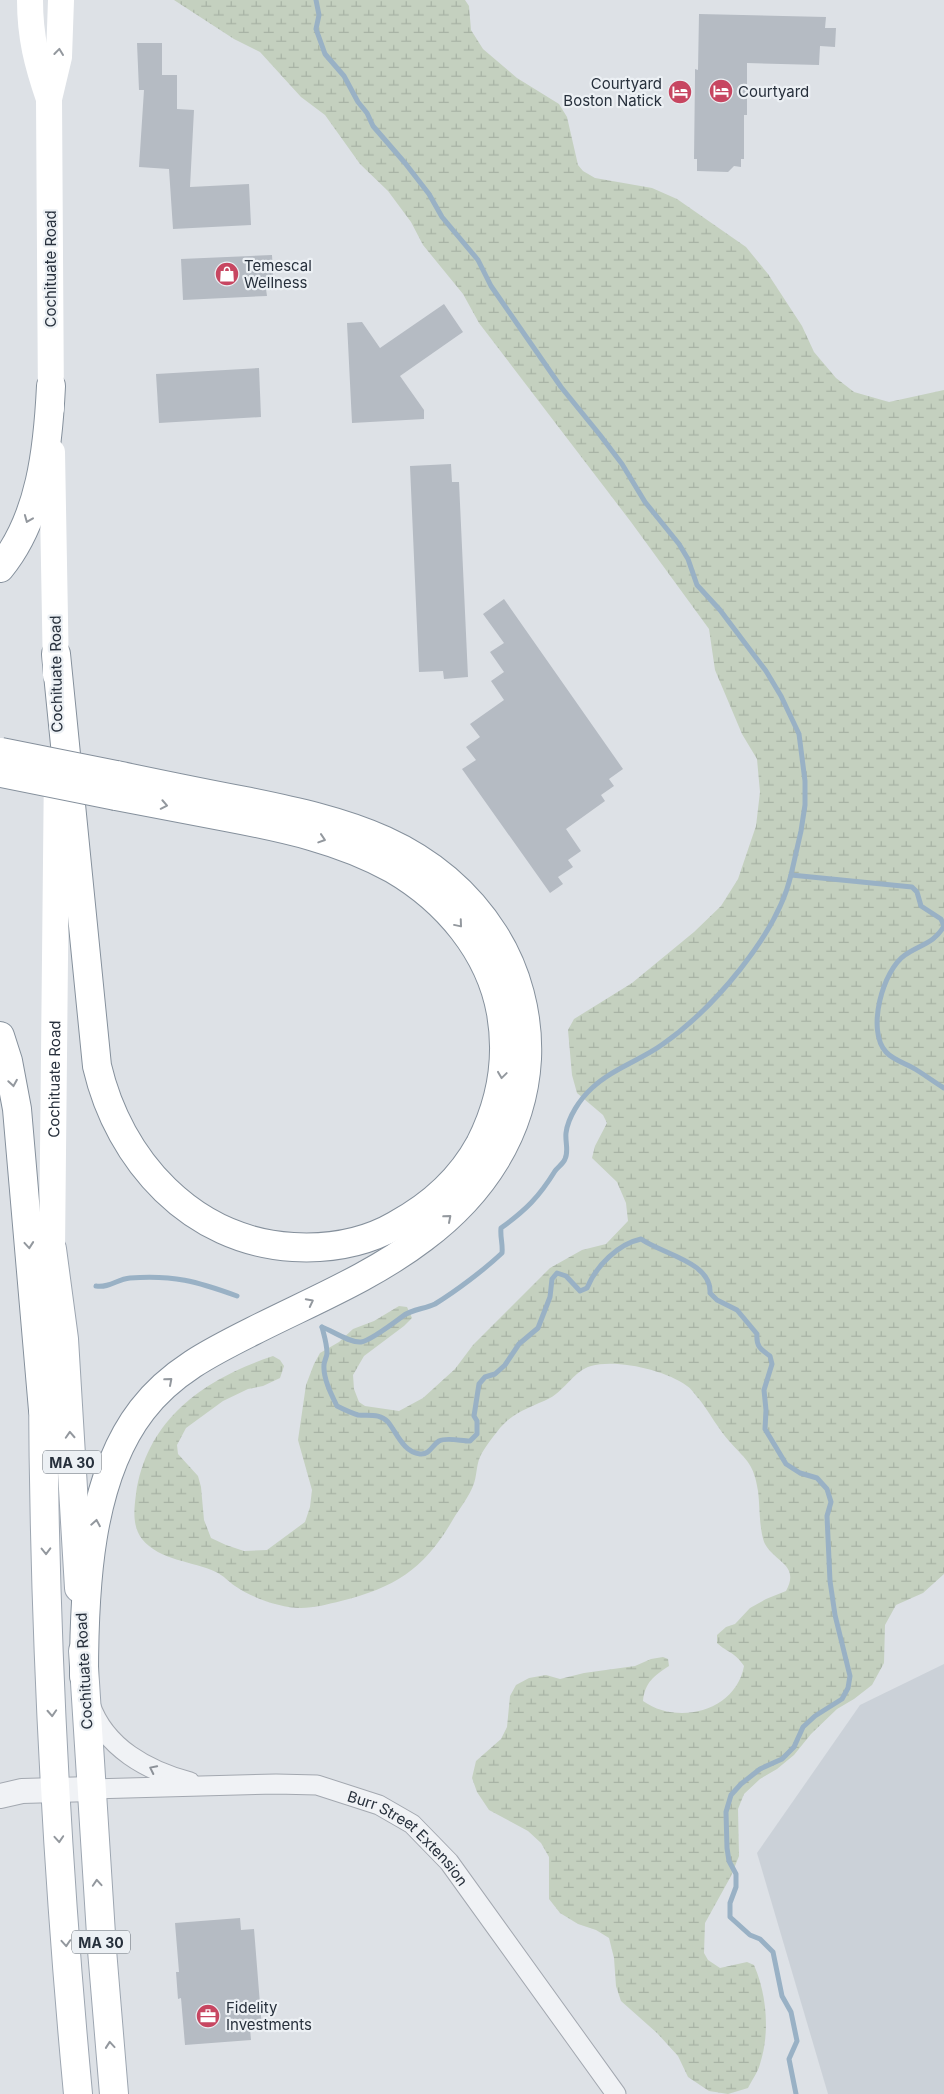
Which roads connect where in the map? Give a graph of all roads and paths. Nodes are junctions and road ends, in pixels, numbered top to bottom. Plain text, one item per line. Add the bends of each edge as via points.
1 (30, 0) edge
2 (61, 0) edge
3 (49, 99) junction
4 (51, 386) junction
5 (0, 568) edge
6 (56, 654) junction
7 (1, 762) edge
8 (116, 786) junction
9 (0, 1036) edge
10 (52, 1249) junction
11 (43, 1410) junction
12 (84, 1676) junction
13 (216, 1787) junction
14 (90, 1789) junction
15 (56, 1790) junction
16 (0, 1796) edge
17 (78, 2094) edge
18 (114, 2094) edge
19 (616, 2094) edge

1 - 3 main road, Cochituate Road / MA 30 via 34,51
3 -> 2 main road, Cochituate Road / MA 30 via 60,44
3 - 4 main road, Cochituate Road / MA 30
4 -> 5 main road via 46,451 36,496 20,537
4 - 6 main road, Cochituate Road / MA 30
8 -> 6 main road via 347,848 391,868 415,884 446,909 464,930 486,967 498,998 504,1069 495,1109 478,1148 456,1178 428,1206 392,1228 353,1243 313,1248 270,1245 232,1234 196,1216 164,1190 138,1159 109,1107 97,1066
6 - 10 main road, Cochituate Road / MA 30
7 - 8 main road, bridge
12 -> 8 main road via 89,1578 101,1500 116,1453 137,1417 159,1390 192,1363 384,1264 453,1214 486,1176 510,1134 522,1098 527,1057 521,1000 499,942 472,903 422,861 371,834 322,817
9 -> 11 main road via 17,1109
10 - 11 main road, Cochituate Road / MA 30 via 44,1345
12 -> 10 main road, Cochituate Road / MA 30 via 66,1371
11 -> 15 main road, Cochituate Road / MA 30
13 -> 12 street via 168,1776 128,1754 97,1721
12 - 14 main road, Cochituate Road / MA 30
13 - 14 street, Burr Street Extension
13 - 19 street, Burr Street Extension via 317,1785 379,1805 412,1824 449,1862
14 - 15 street
18 -> 14 main road, Cochituate Road / MA 30
15 - 16 street via 13,1792
15 -> 17 main road, Cochituate Road / MA 30

